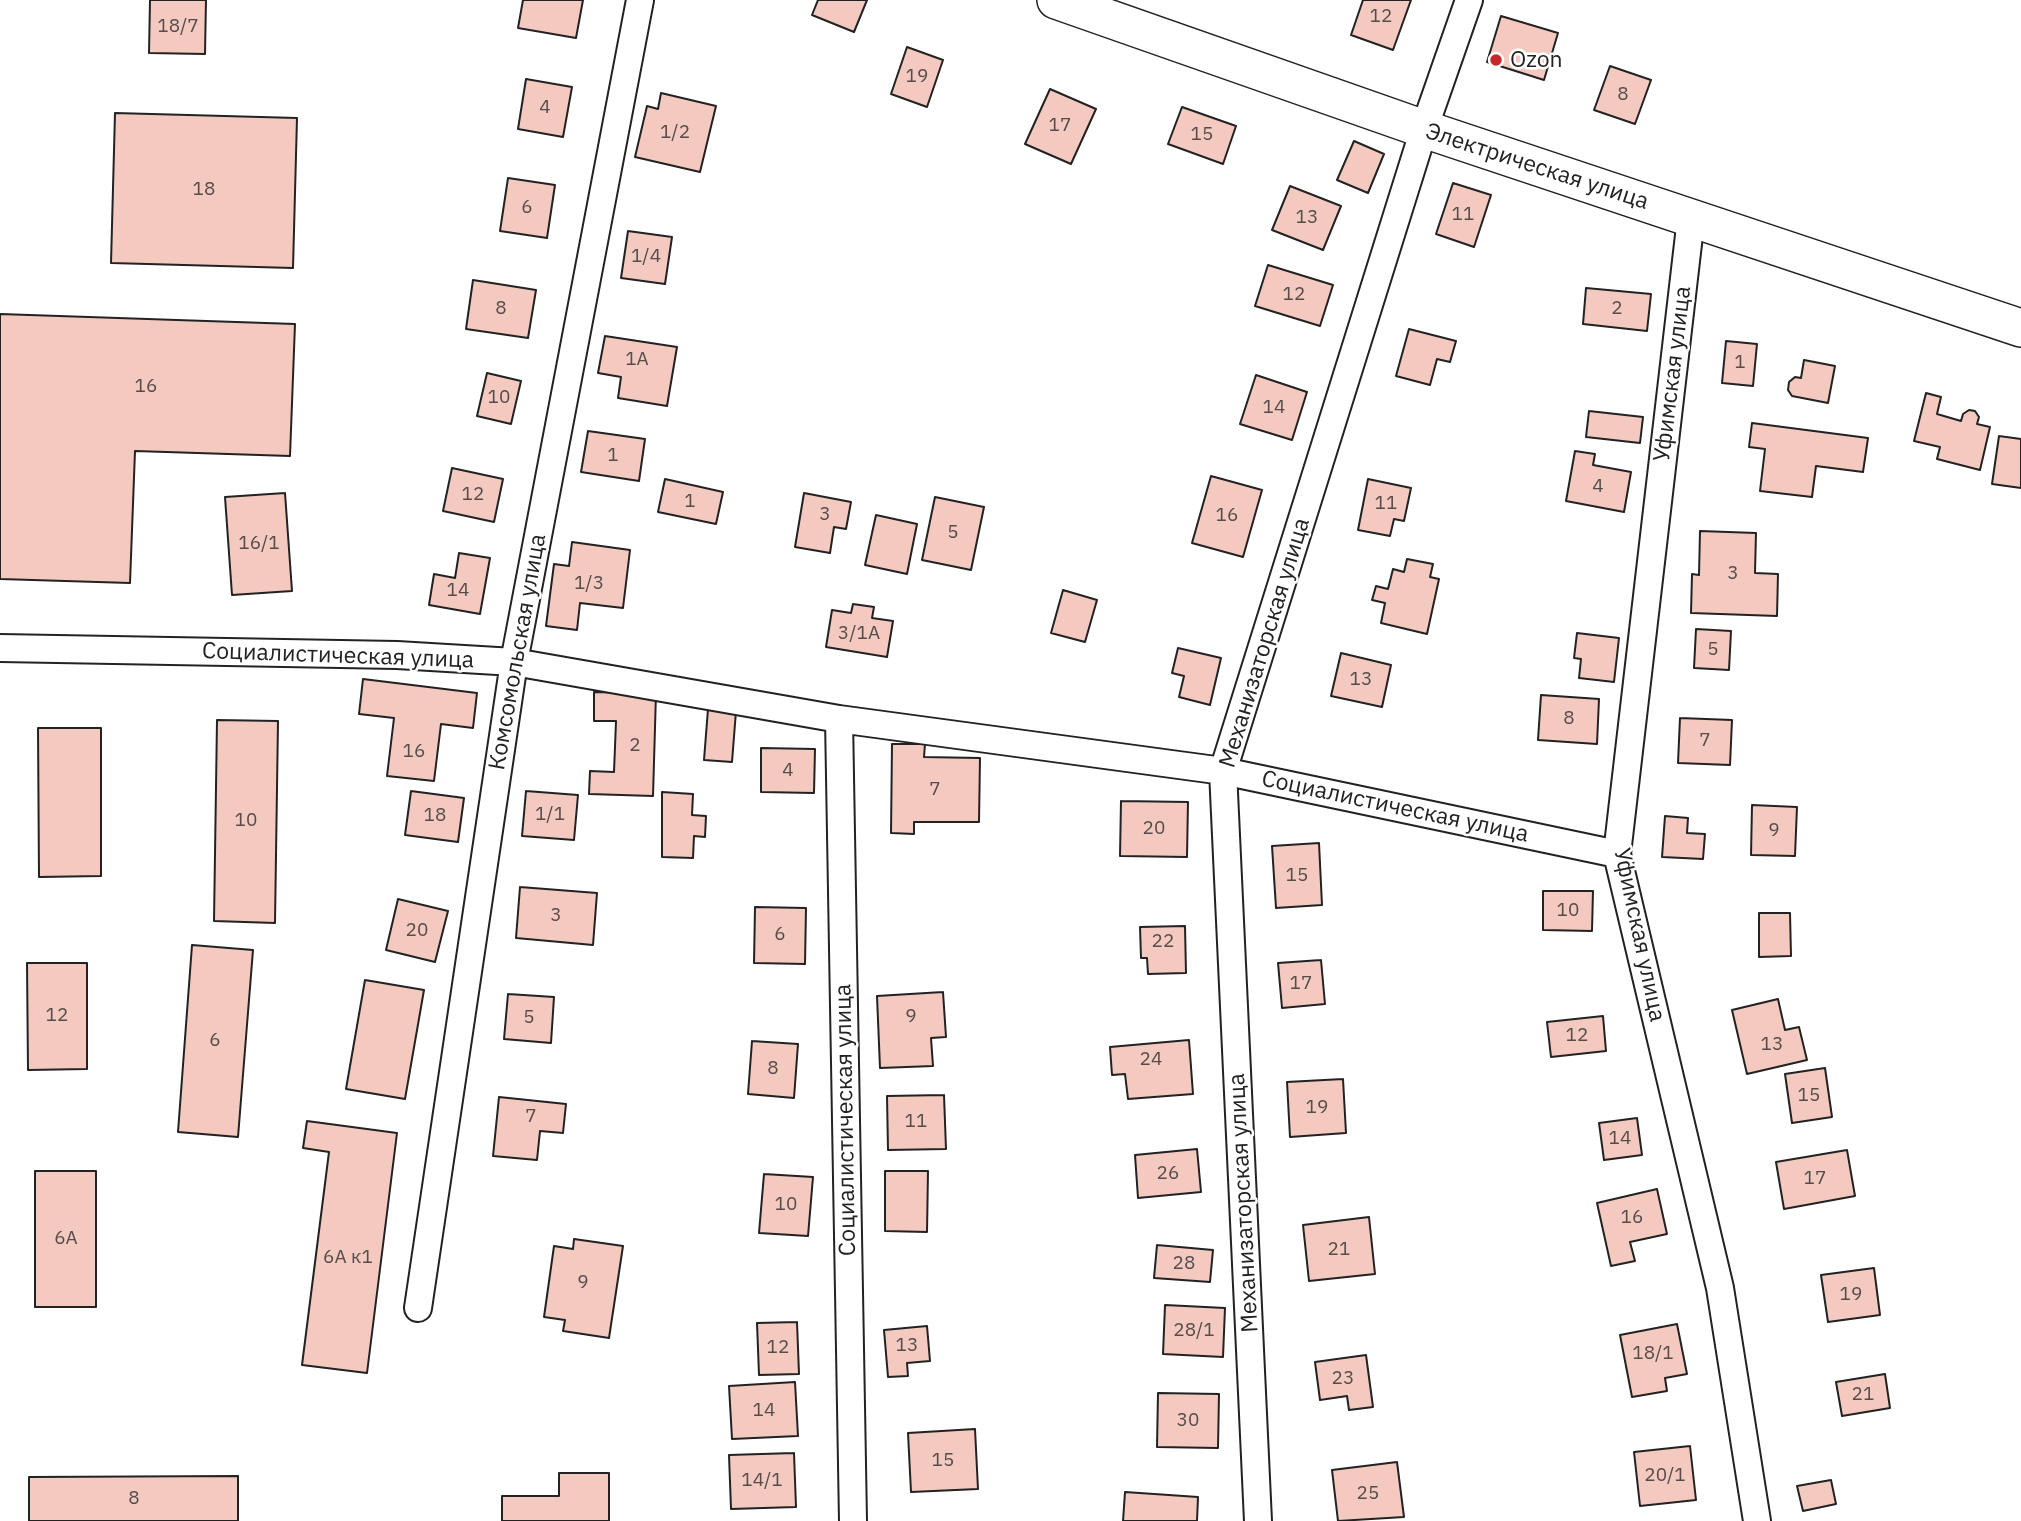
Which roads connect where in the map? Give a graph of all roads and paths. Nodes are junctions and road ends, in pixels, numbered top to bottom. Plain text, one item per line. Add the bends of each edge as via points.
1 (640, 0) edge
2 (1056, 0) edge
3 (1469, 0) edge
4 (1424, 129) junction
5 (1691, 218) junction
6 (2021, 328) edge
7 (0, 648) edge
8 (514, 662) junction
9 (839, 719) junction
10 (1223, 771) junction
11 (1617, 854) junction
12 (418, 1308) dead end
13 (853, 1521) edge
14 (1258, 1521) edge
15 (1757, 1521) edge

1 - 8 street, Комсомольская улица
2 - 4 main road, Электрическая улица
3 - 4 street, Механизаторская улица
4 - 5 main road, Электрическая улица
4 - 10 street, Механизаторская улица
5 - 6 main road, Электрическая улица
5 - 11 street, Уфимская улица
7 - 8 street, Социалистическая улица via 397,655
8 - 9 street, Социалистическая улица
8 - 12 street, Комсомольская улица
9 - 10 street, Социалистическая улица
9 - 13 street, Социалистическая улица
10 - 11 street, Социалистическая улица
10 - 14 street, Механизаторская улица
11 - 15 street, Уфимская улица via 1720,1288

